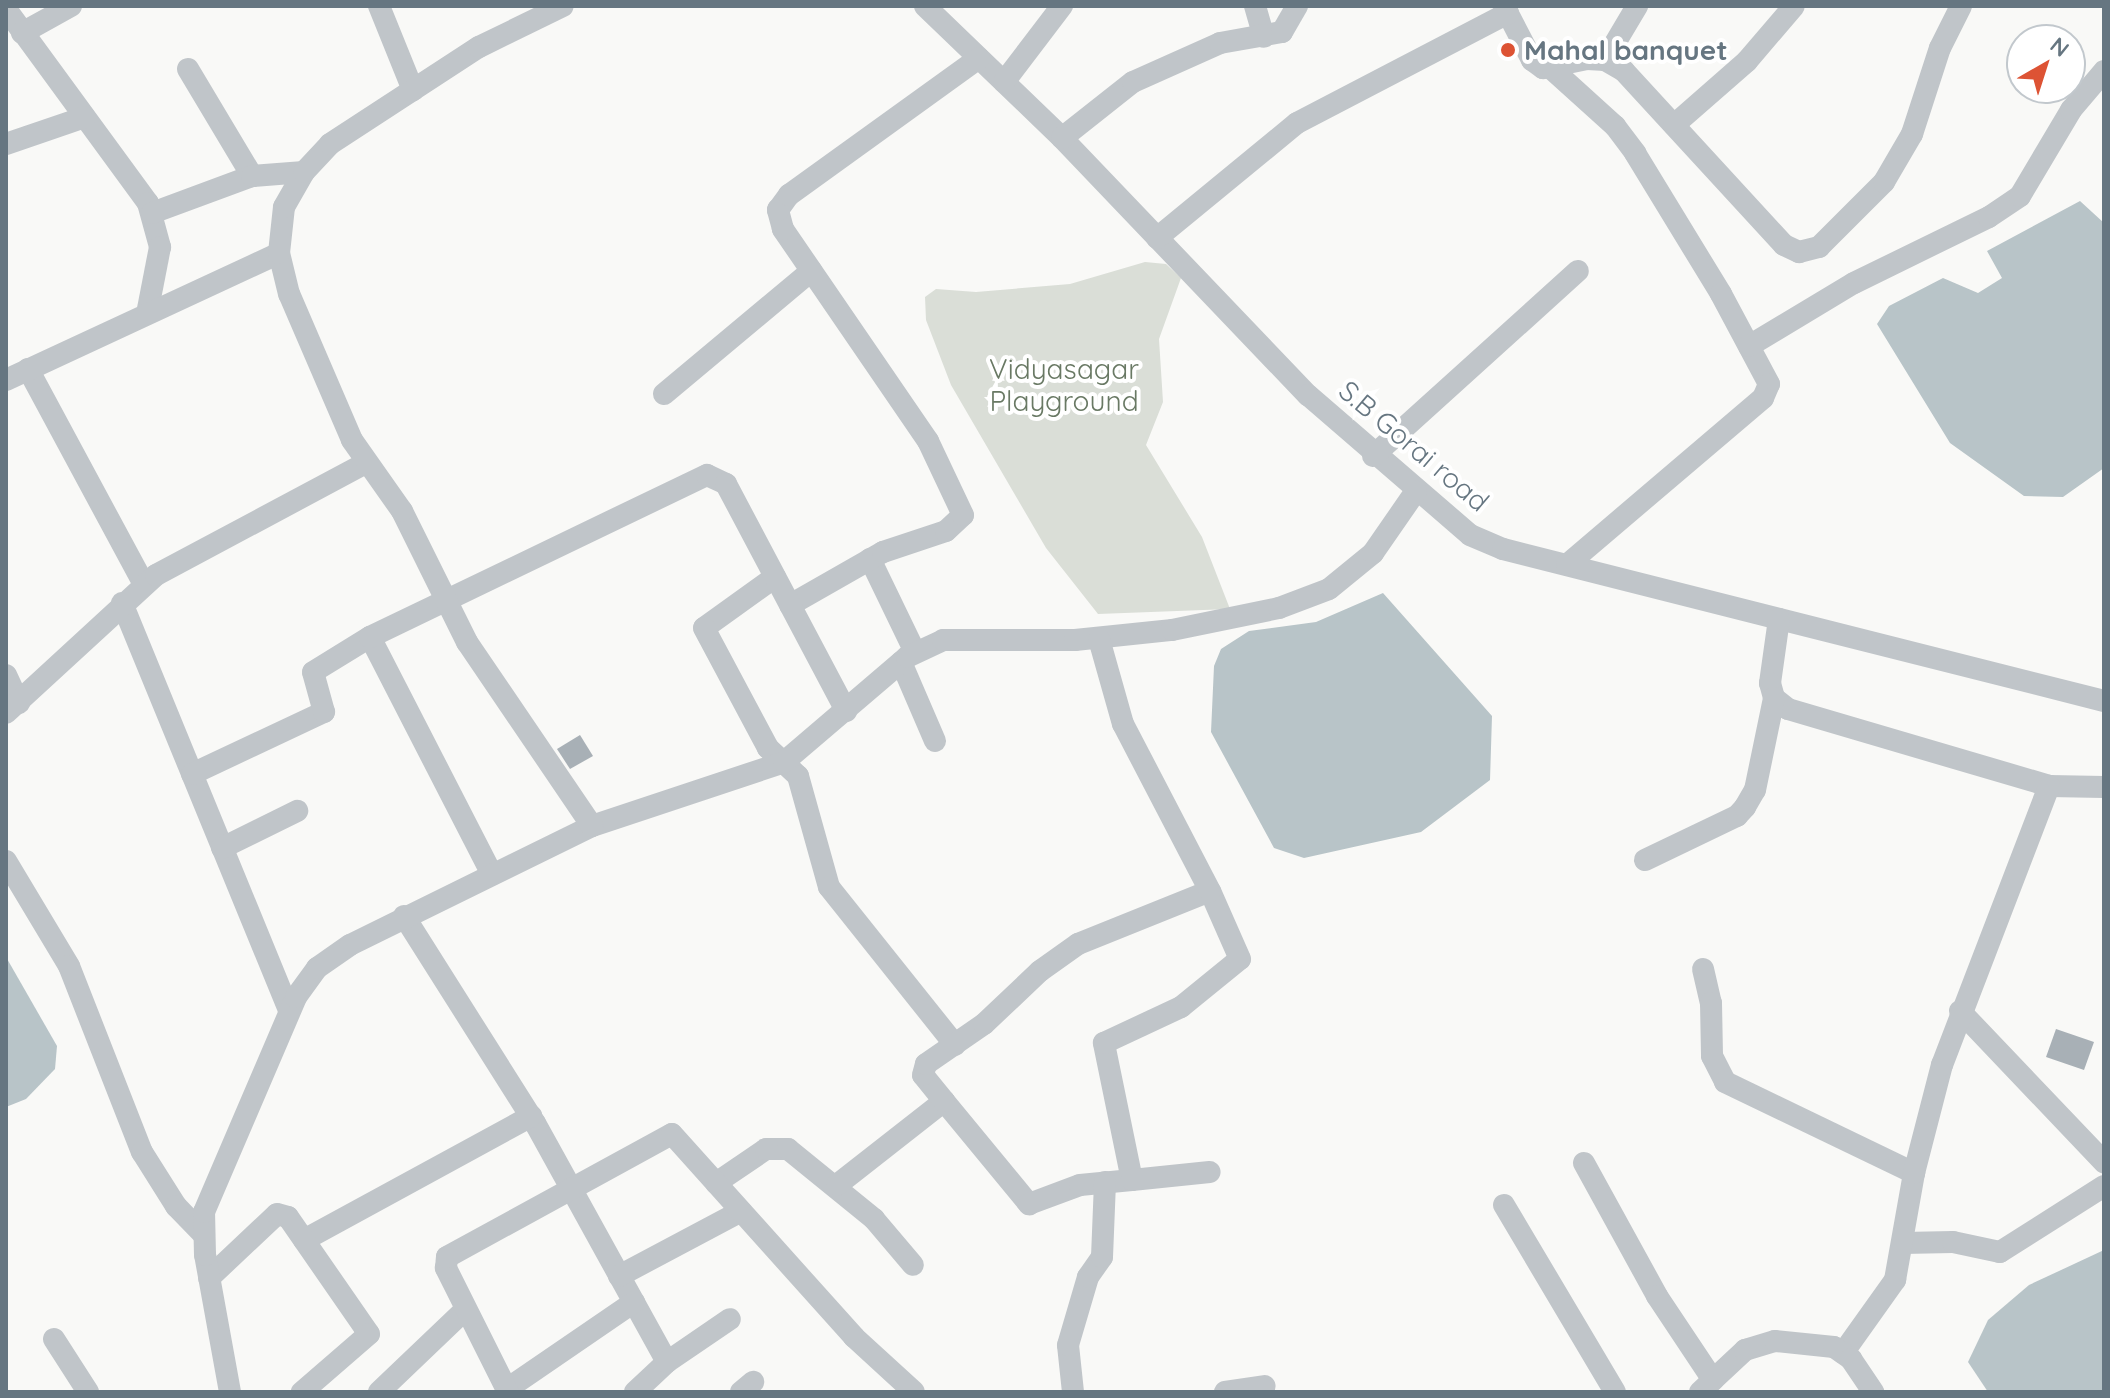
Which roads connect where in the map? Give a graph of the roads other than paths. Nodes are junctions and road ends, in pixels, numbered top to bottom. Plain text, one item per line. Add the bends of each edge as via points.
1 (71, 6) edge
2 (379, 6) edge
3 (563, 6) edge
4 (925, 6) edge
5 (1062, 6) edge
6 (1255, 6) edge
7 (1297, 6) edge
8 (1637, 6) edge
9 (1794, 6) edge
10 (1961, 6) edge
11 (6, 9) edge
12 (1506, 9) edge
13 (22, 33) junction
14 (1264, 37) junction
15 (979, 58) junction
16 (1605, 60) junction
17 (188, 69) dead end
18 (1553, 70) junction
19 (2104, 71) edge
20 (1004, 82) junction
21 (413, 90) junction
22 (85, 117) junction
23 (1674, 125) junction
24 (1062, 138) junction
25 (6, 144) edge
26 (304, 172) junction
27 (252, 176) junction
28 (152, 213) junction
29 (1157, 238) junction
30 (279, 253) junction
31 (811, 271) junction
32 (1578, 271) dead end
33 (148, 309) junction
34 (1749, 346) junction
35 (28, 369) junction
36 (6, 380) edge
37 (664, 394) dead end
38 (1373, 456) junction
39 (366, 463) junction
40 (1416, 491) junction
41 (870, 559) junction
42 (1567, 565) junction
43 (775, 577) junction
44 (144, 584) junction
45 (443, 598) junction
46 (122, 603) junction
47 (790, 605) junction
48 (1779, 619) junction
49 (370, 637) junction
50 (1099, 639) junction
51 (908, 657) junction
52 (6, 675) edge
53 (1774, 698) junction
54 (2104, 701) edge
55 (12, 708) edge
56 (846, 711) junction
57 (935, 741) dead end
58 (784, 762) junction
59 (192, 774) junction
60 (2049, 786) junction
61 (2104, 787) edge
62 (297, 811) dead end
63 (592, 826) junction
64 (222, 848) junction
65 (1645, 860) dead end
66 (6, 861) edge
67 (492, 874) junction
68 (1210, 891) junction
69 (404, 916) junction
70 (1703, 969) dead end
71 (289, 1010) junction
72 (1960, 1011) junction
73 (955, 1045) junction
74 (944, 1101) junction
75 (531, 1116) junction
76 (2104, 1162) edge
77 (1584, 1163) dead end
78 (1210, 1172) dead end
79 (1914, 1173) junction
80 (1132, 1180) junction
81 (1105, 1182) junction
82 (716, 1183) junction
83 (837, 1185) junction
84 (2104, 1186) edge
85 (570, 1188) junction
86 (1504, 1205) dead end
87 (741, 1211) junction
88 (202, 1233) junction
89 (304, 1240) junction
90 (1903, 1243) junction
91 (913, 1265) dead end
92 (619, 1276) junction
93 (209, 1278) junction
94 (634, 1302) junction
95 (466, 1309) junction
96 (730, 1319) dead end
97 (54, 1339) dead end
98 (1843, 1353) junction
99 (667, 1362) junction
100 (1265, 1386) dead end
101 (1706, 1386) edge
102 (508, 1390) edge
103 (88, 1392) edge
104 (230, 1392) edge
105 (302, 1392) edge
106 (379, 1392) edge
107 (635, 1392) edge
108 (914, 1392) edge
109 (1073, 1392) edge
110 (1225, 1392) edge
111 (1615, 1392) edge
112 (1873, 1392) edge

1 - 13 street
2 - 21 street
3 - 21 street via 479,47
4 - 15 street, S.B Gorai road
5 - 20 street
6 - 14 street
7 - 14 street via 1292,23
8 - 16 street
9 - 23 street via 1747,61
10 - 23 street via 1940,48 1912,134 1884,182 1819,247 1799,252 1784,245
11 - 13 street
12 - 18 street via 1532,60
12 - 29 street via 1297,123
13 - 22 street
14 - 24 street via 1220,43 1133,82
15 - 20 street, S.B Gorai road
15 - 31 street via 782,202 778,220
16 - 18 street via 1587,59
16 - 23 street via 1624,71
17 - 27 street
18 - 34 street via 1615,126 1635,153
19 - 34 street via 2071,110 2020,196 1989,217 1854,283
20 - 24 street, S.B Gorai road
21 - 26 street via 330,144
22 - 25 street
22 - 28 street
24 - 29 street, S.B Gorai road
26 - 27 street
26 - 30 street via 284,207
27 - 28 street
28 - 33 street via 160,247
29 - 38 street, S.B Gorai road
30 - 33 street
30 - 39 street via 289,294
31 - 37 street
31 - 41 street via 928,441 962,505 960,521 946,531
32 - 38 street
33 - 35 street
34 - 42 street via 1769,384 1763,398
35 - 36 street
35 - 44 street
38 - 40 street, S.B Gorai road
39 - 44 street
39 - 45 street via 402,511
40 - 42 street, S.B Gorai road via 1470,535
40 - 50 street via 1373,553 1329,589 1237,618
41 - 47 street
41 - 51 street
42 - 48 street, S.B Gorai road
43 - 45 street via 726,484 707,475
43 - 47 street
43 - 58 street via 704,628 768,748
44 - 46 street
45 - 49 street
45 - 63 street
46 - 55 street
46 - 59 street
47 - 56 street
48 - 53 street via 1770,683
48 - 54 street, S.B Gorai road
49 - 59 street via 313,672 324,712
49 - 67 street
50 - 51 street via 943,640
50 - 68 street via 1123,724
51 - 56 street
51 - 57 street
52 - 55 street
53 - 60 street via 1809,718
53 - 65 street via 1755,790 1745,807 1737,816
56 - 58 street
58 - 63 street
58 - 73 street via 798,776 829,887
59 - 64 street
60 - 61 street
60 - 72 street
62 - 64 street
63 - 67 street
64 - 71 street
66 - 88 street via 69,966 142,1152 176,1206
67 - 69 street
68 - 73 street via 1061,954
68 - 80 street via 1240,959 1181,1007 1104,1043
69 - 71 street via 317,968
69 - 75 street
70 - 79 street via 1711,1003 1712,1056 1725,1082
71 - 88 street via 211,1190
72 - 76 street
72 - 79 street
73 - 74 street via 923,1069
74 - 81 street via 1029,1204 1080,1185
74 - 83 street
75 - 85 street
75 - 89 street
77 - 101 street
78 - 80 street
79 - 90 street
80 - 81 street
81 - 109 street via 1102,1257 1088,1277 1068,1345
82 - 83 street via 775,1146 788,1149
82 - 85 street via 672,1134 665,1134
82 - 87 street
83 - 91 street
84 - 90 street via 2000,1252 1953,1242
85 - 92 street
85 - 95 street via 447,1257 446,1268
86 - 111 street
87 - 92 street
87 - 108 street via 854,1337
88 - 93 street
89 - 93 street via 288,1217 277,1214
89 - 105 street via 369,1334
90 - 98 street via 1889,1291
92 - 94 street
93 - 104 street
94 - 99 street
94 - 102 street
95 - 102 street
95 - 106 street
96 - 99 street
97 - 103 street
98 - 101 street via 1824,1344 1755,1343
98 - 112 street
99 - 107 street
100 - 110 street

